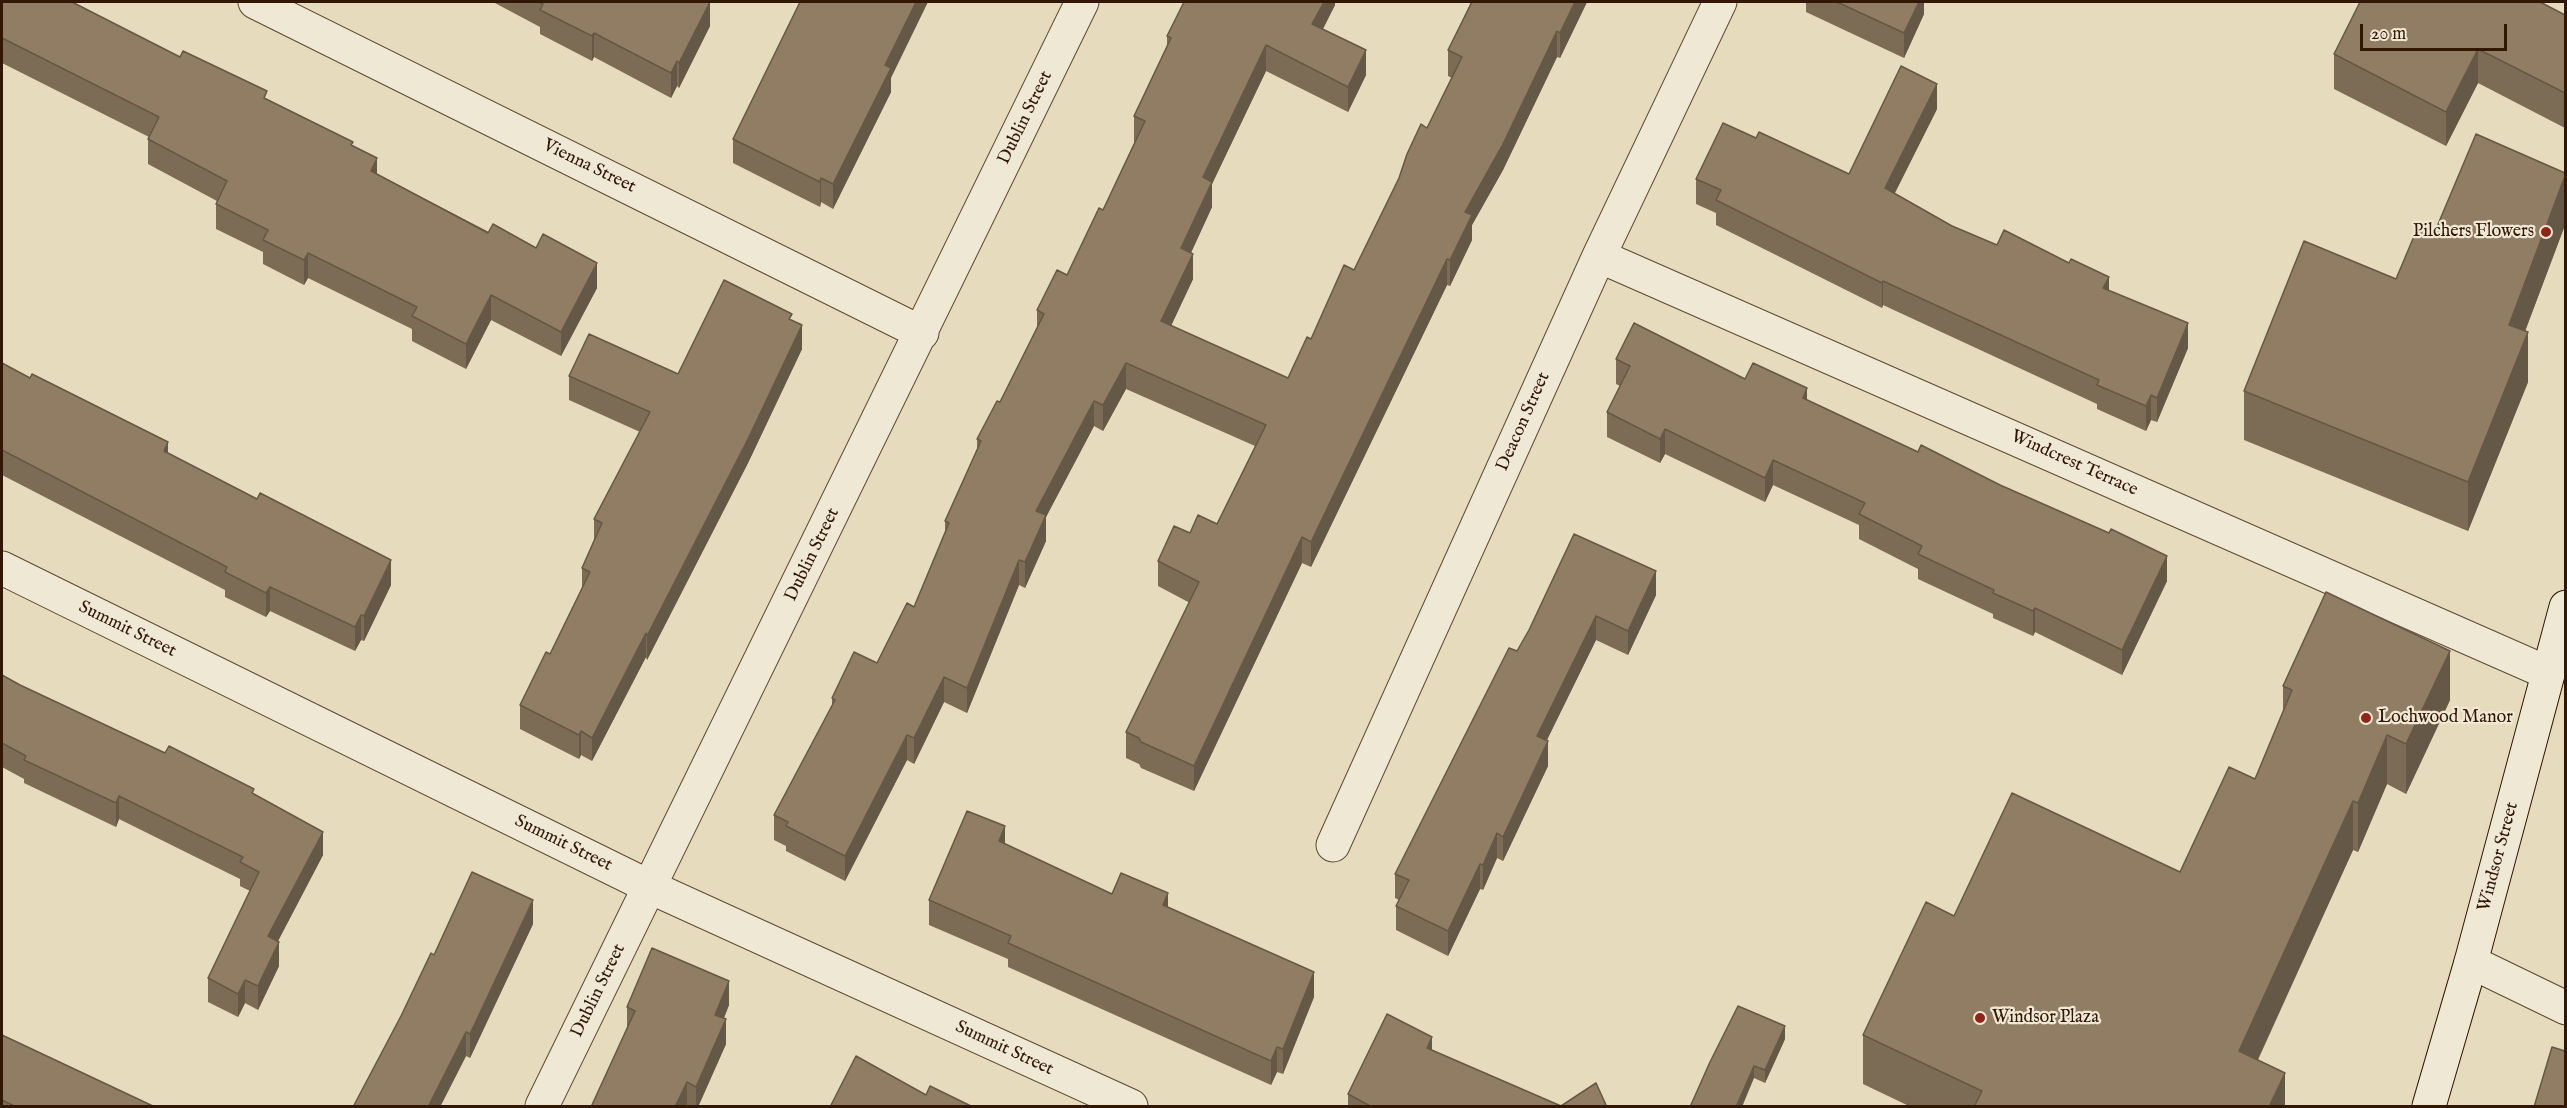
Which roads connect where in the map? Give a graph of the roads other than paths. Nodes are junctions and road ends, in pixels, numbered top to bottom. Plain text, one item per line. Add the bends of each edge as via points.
1 (255, 2) edge
2 (1082, 2) edge
3 (1720, 2) edge
4 (1599, 256) junction
5 (922, 333) junction
6 (2, 568) edge
7 (2565, 607) edge
8 (2548, 673) junction
9 (1333, 845) dead end
10 (650, 887) junction
11 (2471, 962) junction
12 (2565, 1008) edge
13 (542, 1107) edge
14 (1131, 1107) edge
15 (2429, 1107) edge

1 - 5 street, Vienna Street
2 - 5 street, Dublin Street
3 - 4 street, Deacon Street
4 - 8 street, Windcrest Terrace
4 - 9 street, Deacon Street
5 - 10 street, Dublin Street
6 - 10 street, Summit Street
7 - 8 street, Windsor Street
8 - 11 street, Windsor Street
10 - 13 street, Dublin Street
10 - 14 street, Summit Street
11 - 12 street
11 - 15 street, Windsor Street

